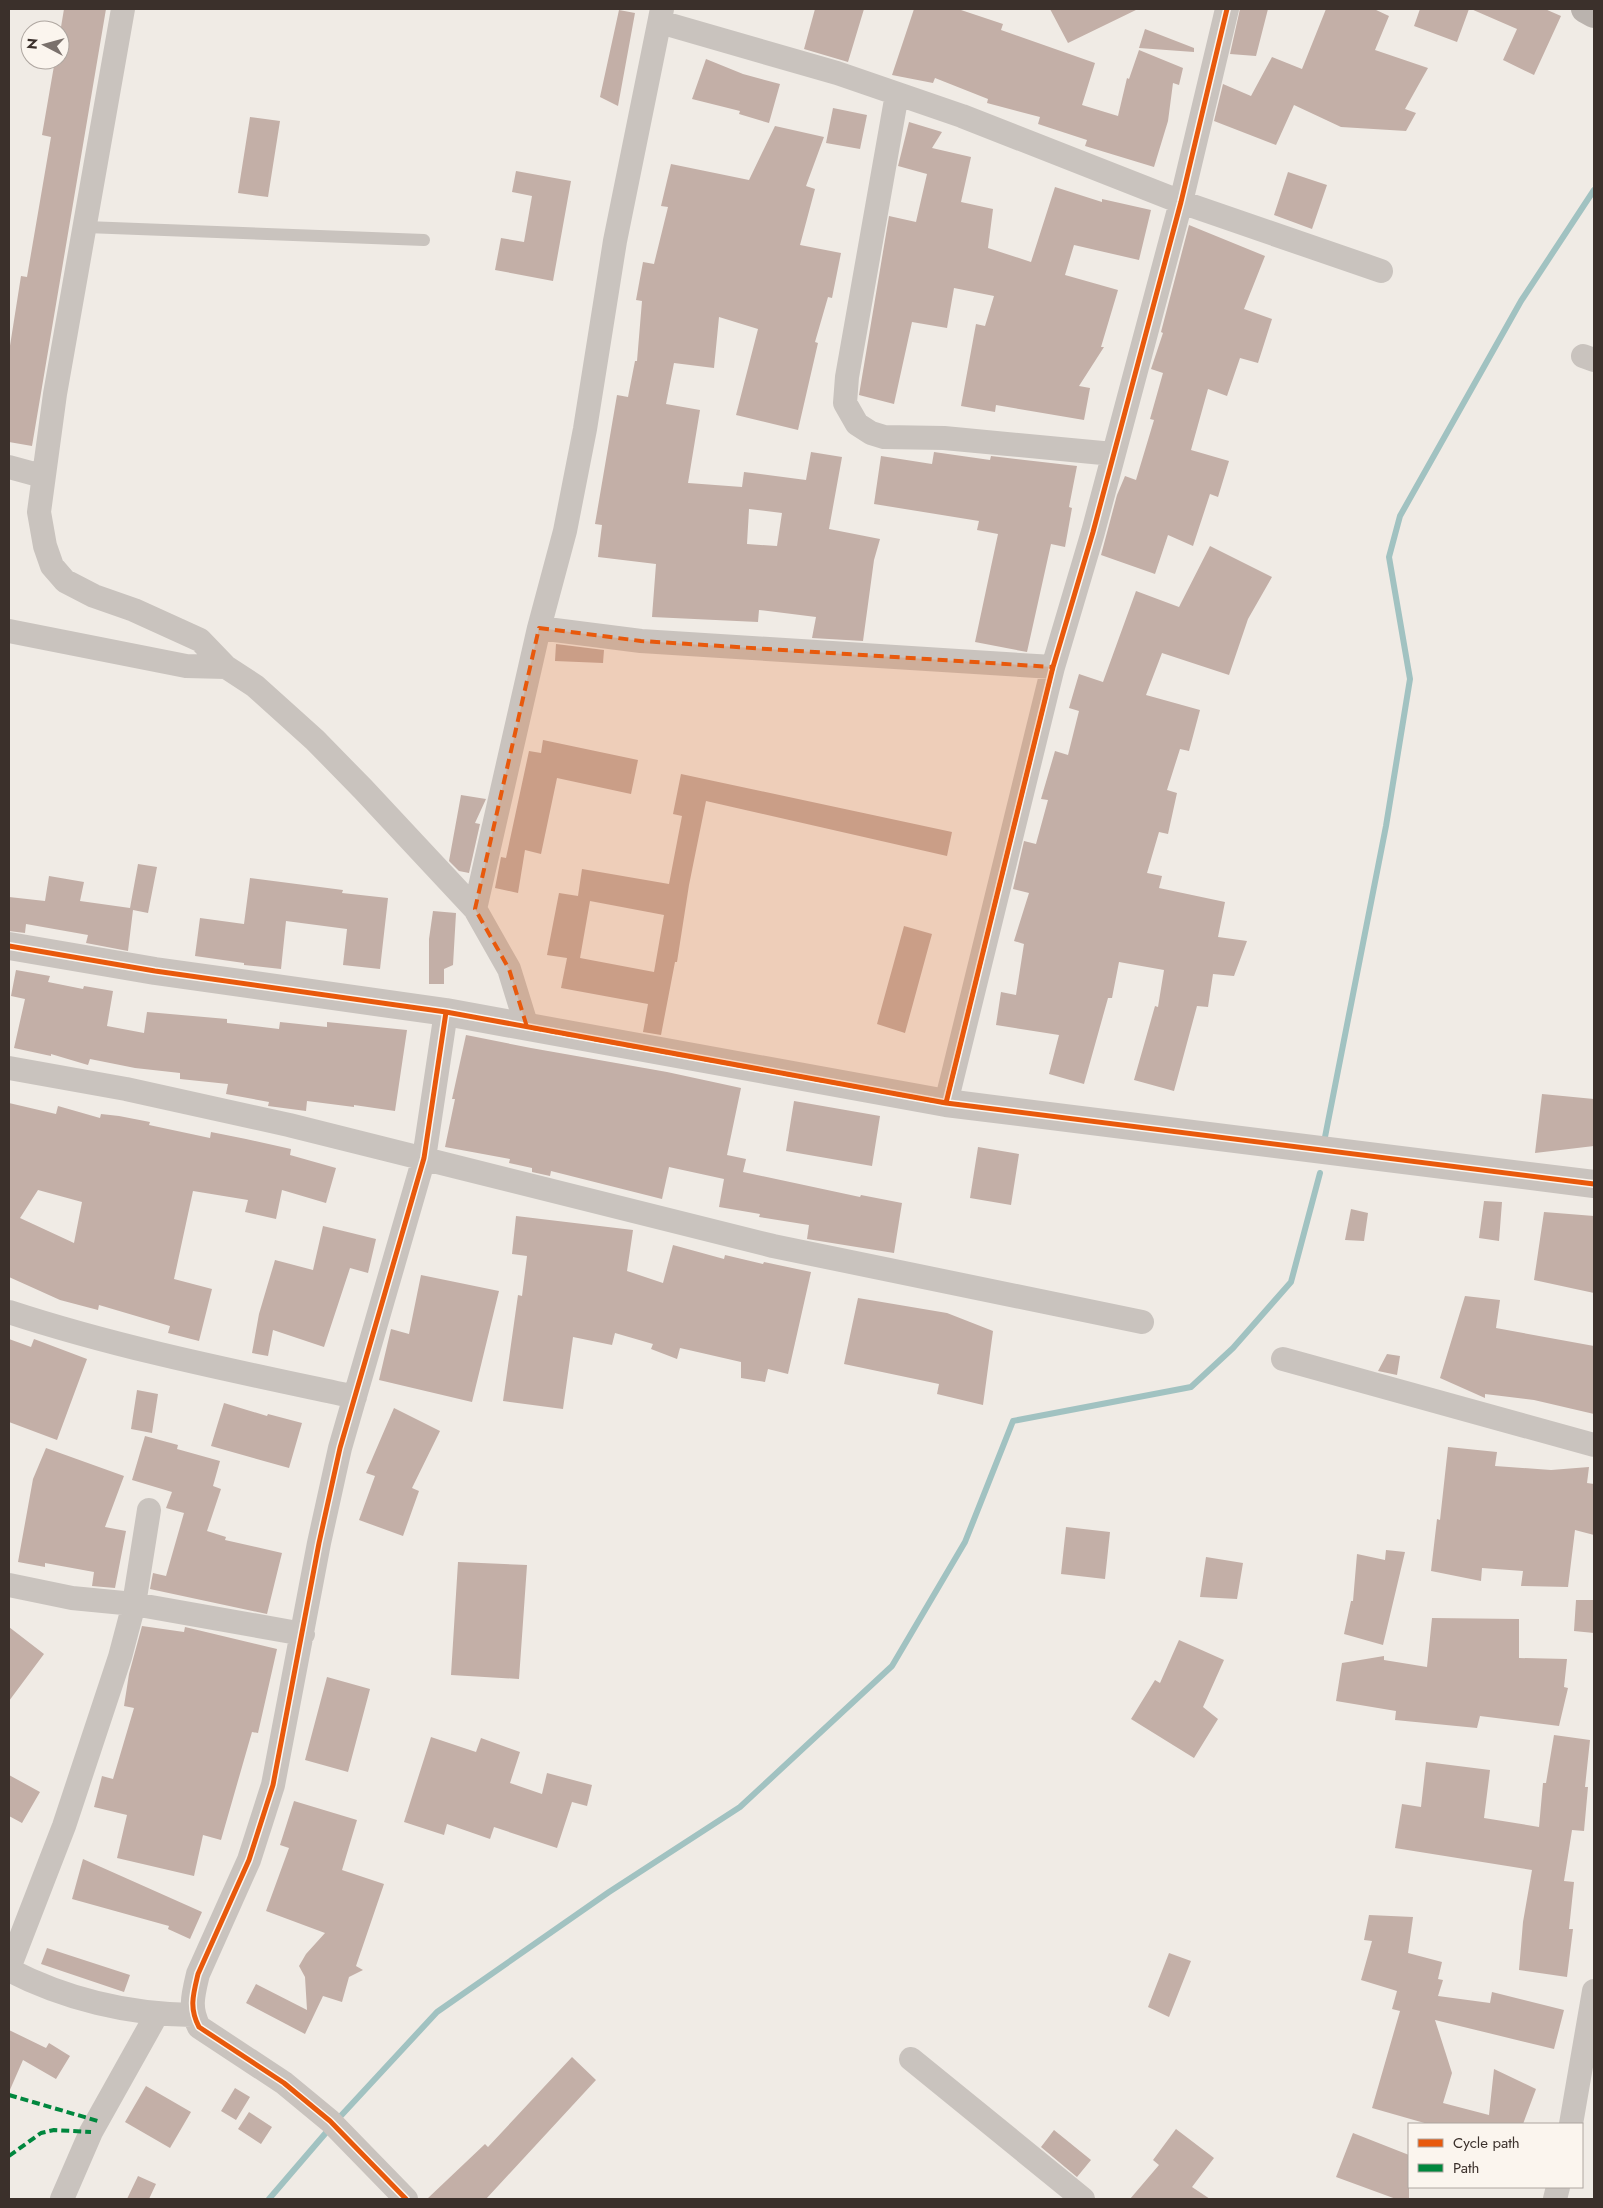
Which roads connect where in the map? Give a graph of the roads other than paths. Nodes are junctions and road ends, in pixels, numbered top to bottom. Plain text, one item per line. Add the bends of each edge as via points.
1 (123, 9) edge
2 (1227, 9) edge
3 (1585, 9) edge
4 (1594, 14) edge
5 (661, 15) edge
6 (897, 94) junction
7 (1181, 202) junction
8 (86, 227) junction
9 (424, 240) dead end
10 (1381, 271) dead end
11 (1113, 454) junction
12 (9, 467) edge
13 (42, 476) junction
14 (539, 628) junction
15 (9, 631) edge
16 (226, 667) junction
17 (1053, 667) junction
18 (475, 909) junction
19 (9, 946) edge
20 (446, 1012) junction
21 (527, 1027) junction
22 (9, 1068) edge
23 (946, 1103) junction
24 (424, 1158) junction
25 (1594, 1184) edge
26 (9, 1312) edge
27 (1142, 1322) dead end
28 (1283, 1359) dead end
29 (355, 1397) junction
30 (1594, 1445) edge
31 (149, 1510) dead end
32 (9, 1585) edge
33 (134, 1604) junction
34 (303, 1634) junction
35 (9, 1969) edge
36 (1594, 1991) edge
37 (157, 2014) junction
38 (192, 2014) junction
39 (911, 2059) dead end
40 (1571, 2123) edge
41 (62, 2199) edge
42 (406, 2199) edge
43 (1083, 2199) edge

1 - 8 street
2 - 7 street
3 - 4 main road
5 - 6 street
5 - 14 street via 615,241 565,531
6 - 7 street via 962,116
6 - 11 street via 847,376 845,404 857,424 884,437 944,438
7 - 10 street
7 - 11 street
8 - 9 lane
8 - 13 street
11 - 17 street
12 - 13 street
13 - 16 street via 39,512 45,546 52,566 65,581 200,640
14 - 17 street via 641,641
14 - 18 street
15 - 16 street via 186,666
16 - 18 street via 255,686 315,740
17 - 23 street
18 - 21 street via 509,969
19 - 20 street via 155,971
20 - 21 street
20 - 24 street
21 - 23 street
22 - 24 street via 126,1089
23 - 25 street
24 - 27 street via 773,1246
24 - 29 street
26 - 29 street via 72,1333 150,1353
28 - 30 street
29 - 34 street via 319,1543
31 - 33 street
32 - 33 street via 72,1598
33 - 34 street
33 - 35 street via 83,1773
34 - 38 street via 273,1785 249,1860 198,1974
35 - 37 street via 69,1996
36 - 40 street
37 - 38 street
37 - 41 street via 91,2132
38 - 42 street via 199,2028 284,2083 330,2120
39 - 43 street

